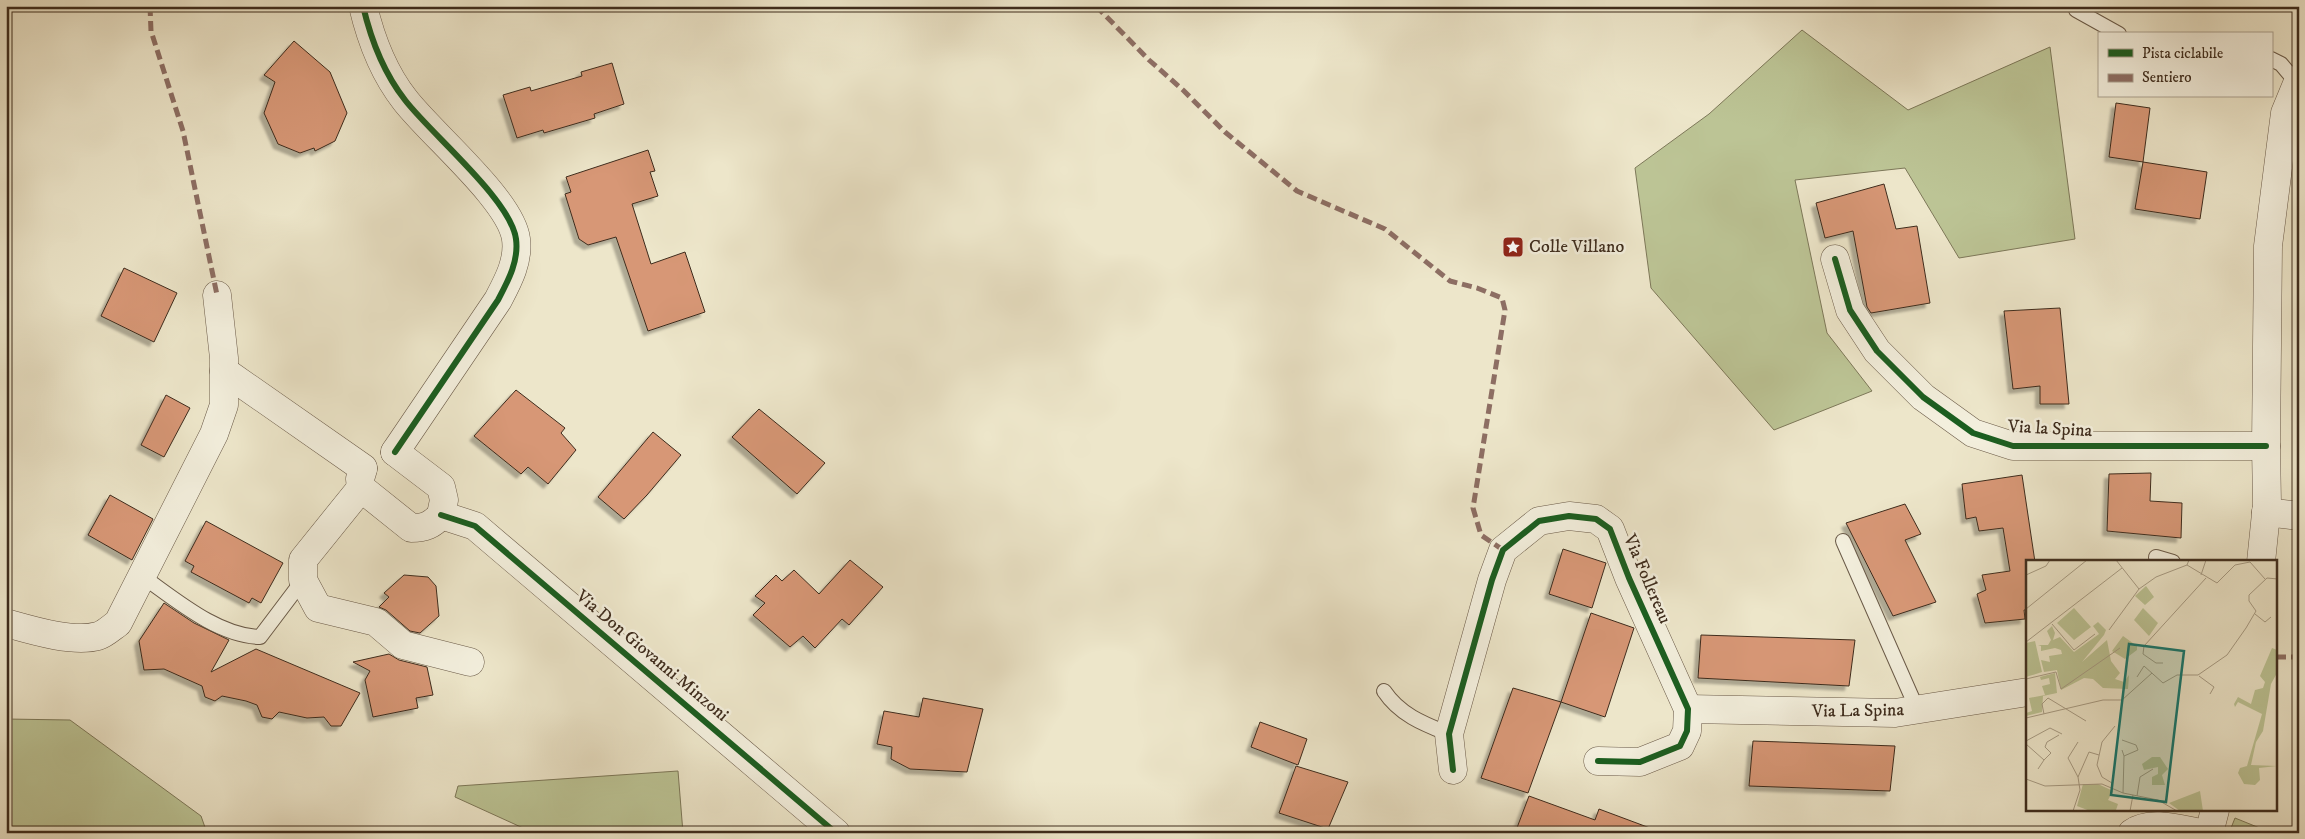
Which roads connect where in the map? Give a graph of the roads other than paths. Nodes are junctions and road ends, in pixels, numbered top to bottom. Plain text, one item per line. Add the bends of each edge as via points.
1 (363, 6) edge
2 (2076, 10) dead end
3 (2115, 32) edge
4 (2272, 60) edge
5 (2298, 81) edge
6 (1835, 259) dead end
7 (217, 295) dead end
8 (224, 371) junction
9 (2266, 446) junction
10 (395, 452) junction
11 (362, 478) junction
12 (2266, 512) junction
13 (441, 515) junction
14 (2299, 516) edge
15 (1842, 541) dead end
16 (2156, 558) dead end
17 (2164, 560) edge
18 (2260, 560) edge
19 (142, 576) junction
20 (303, 580) junction
21 (6, 623) edge
22 (470, 662) dead end
23 (1384, 691) dead end
24 (2026, 692) edge
25 (1688, 709) junction
26 (1918, 710) junction
27 (1449, 734) junction
28 (1598, 762) dead end
29 (1453, 770) dead end
30 (2214, 812) edge
31 (836, 833) edge
32 (2132, 833) edge
33 (2200, 833) edge
34 (2209, 833) edge

1 - 10 street via 379,59 403,98 495,198 511,221 516,238 516,256 498,300
2 - 3 lane
4 - 5 lane
5 - 9 street via 2285,113 2268,246
6 - 9 street, Via la Spina via 1850,310 1877,351 1923,397 1973,433 2013,446
7 - 8 street
8 - 11 street
8 - 19 street via 224,405 214,434
9 - 12 street
10 - 11 street via 373,459
10 - 13 street via 441,487 444,500
11 - 13 street via 411,528 423,528
11 - 20 street via 304,560
12 - 14 street
12 - 18 street
13 - 31 street, Via Don Giovanni Minzoni via 475,526
15 - 26 lane
16 - 17 lane
19 - 20 lane via 194,614 245,637 260,637
19 - 21 street via 118,624 98,636 50,635
20 - 22 street via 318,608 376,622 403,645
23 - 27 lane via 1414,720
24 - 26 street, Via La Spina
25 - 26 street, Via La Spina via 1895,713
25 - 27 street, Via Follereau via 1610,529 1596,519 1569,516 1539,521 1503,550
25 - 28 street via 1687,730 1680,746 1640,762
27 - 29 street, Via Follereau
30 - 34 street
32 - 33 street via 2139,828 2166,826

